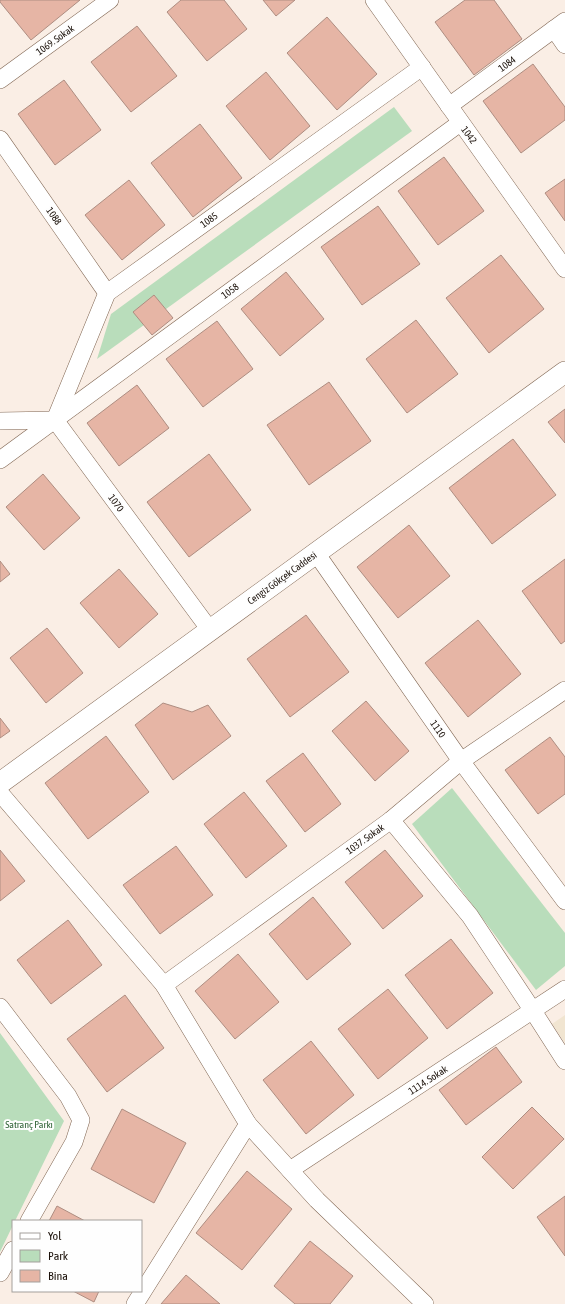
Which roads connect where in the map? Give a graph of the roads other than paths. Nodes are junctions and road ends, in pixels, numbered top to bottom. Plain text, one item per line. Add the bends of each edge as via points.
1 (110, 0) edge
2 (374, 0) edge
3 (560, 25) edge
4 (565, 45) edge
5 (422, 67) junction
6 (0, 80) edge
7 (449, 106) junction
8 (460, 122) junction
9 (0, 139) edge
10 (565, 269) edge
11 (107, 293) junction
12 (565, 372) edge
13 (55, 420) junction
14 (0, 421) edge
15 (0, 460) edge
16 (316, 553) junction
17 (210, 630) junction
18 (565, 690) edge
19 (461, 761) junction
20 (0, 784) edge
21 (0, 793) edge
22 (391, 820) junction
23 (565, 901) edge
24 (164, 985) junction
25 (565, 989) edge
26 (0, 1007) edge
27 (533, 1011) junction
28 (565, 1061) edge
29 (248, 1124) junction
30 (290, 1170) junction
31 (30, 1220) edge
32 (12, 1252) edge
33 (0, 1273) edge
34 (135, 1304) edge
35 (425, 1304) edge

1 - 6 street, 1069. Sokak
2 - 5 street, 1042
3 - 4 street
3 - 7 street, 1084
5 - 7 street, 1042
5 - 11 street, 1085
7 - 8 street, 1042
8 - 10 street, 1042
8 - 13 street, 1058
9 - 11 street, 1088
11 - 13 street
12 - 16 street, Cengiz Gökçek Caddesi
13 - 14 street
13 - 15 street, 1058
13 - 17 street, 1070
16 - 17 street, Cengiz Gökçek Caddesi
16 - 19 street, 1110
17 - 20 street, Cengiz Gökçek Caddesi
18 - 19 street, 1037. Sokak
19 - 22 street, 1037. Sokak
19 - 23 street, 1110
21 - 24 street
22 - 24 street, 1037. Sokak
22 - 27 street via 470,916
24 - 29 street
25 - 27 street, 1114. Sokak
26 - 31 street via 68,1096 81,1120 74,1142
27 - 28 street
27 - 30 street, 1114. Sokak
29 - 30 street
29 - 34 street
30 - 35 street via 317,1200
32 - 33 street

